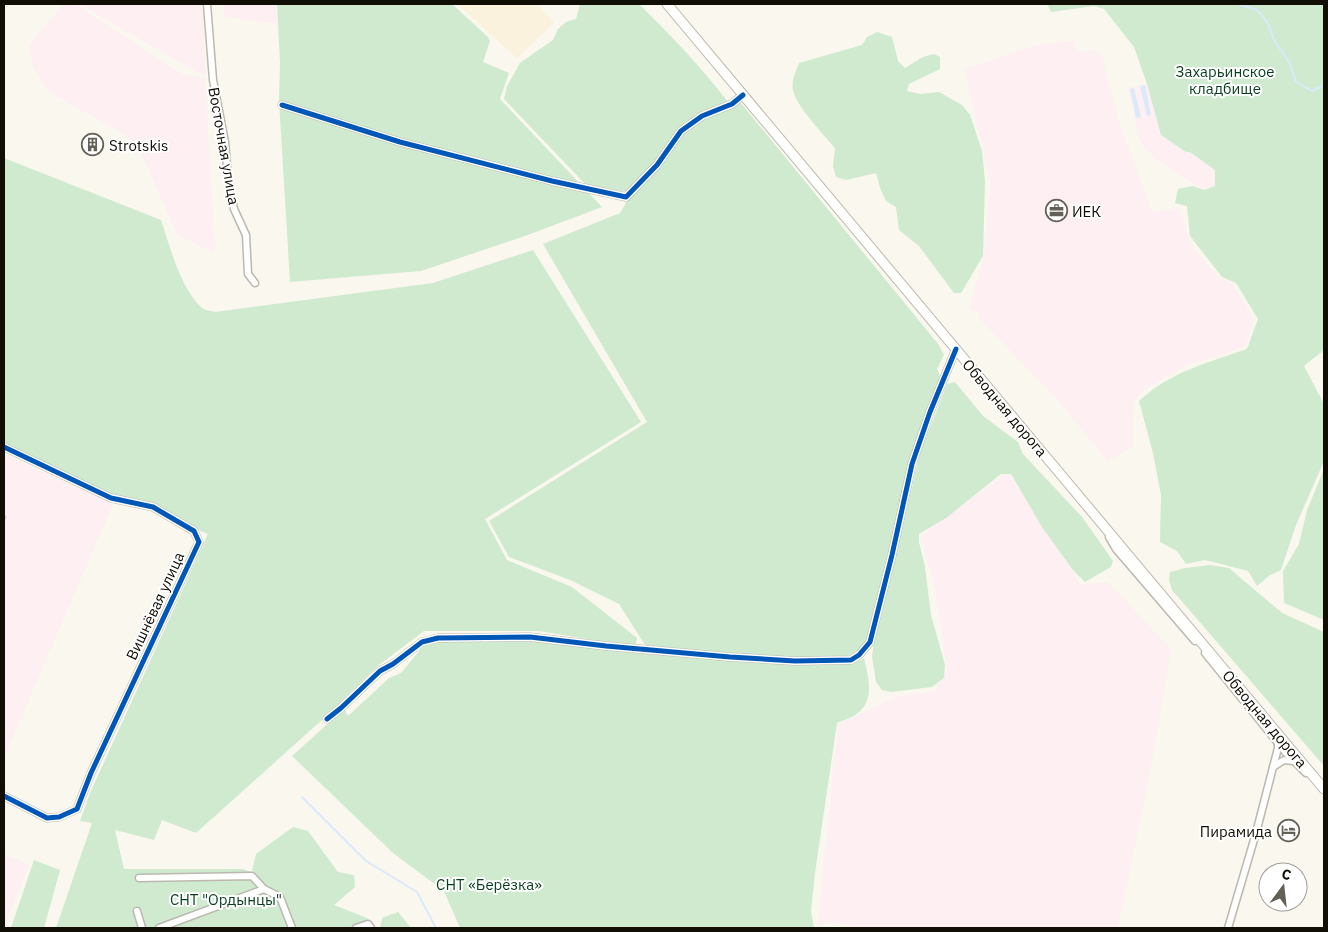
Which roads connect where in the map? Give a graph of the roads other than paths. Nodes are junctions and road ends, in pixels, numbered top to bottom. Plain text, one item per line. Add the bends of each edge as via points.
1 (207, 4) edge
2 (667, 4) edge
3 (743, 95) junction
4 (282, 105) dead end
5 (255, 283) dead end
6 (956, 349) junction
7 (4, 447) edge
8 (1101, 523) junction
9 (327, 719) dead end
10 (1278, 742) junction
11 (1294, 761) junction
12 (1272, 768) junction
13 (1322, 786) edge
14 (4, 796) edge
15 (139, 878) dead end
16 (264, 889) junction
17 (137, 911) dead end
18 (142, 928) edge
19 (159, 928) edge
20 (292, 928) edge
21 (356, 928) edge
22 (371, 928) edge
23 (1228, 928) edge

1 - 5 street, Восточная улица via 213,80 228,178 234,209 246,235 248,274
2 - 3 main road, Обводная дорога
3 - 4 street via 681,131 657,165 626,197 552,182 424,149
3 - 6 main road, Обводная дорога
6 - 8 main road, Обводная дорога
6 - 9 street via 912,464 870,642 851,660 786,660 669,652 530,637 438,638 422,642 380,671
7 - 14 street, Вишнёвая улица via 111,498 153,507 194,531 199,542 77,809 47,818
8 - 10 street via 1116,548
8 - 13 main road, Обводная дорога
10 - 11 street
10 - 12 street
11 - 12 street via 1284,760
11 - 13 street
12 - 23 street
15 - 16 street via 246,875 252,876
16 - 19 street
16 - 20 street via 280,897
17 - 18 street
21 - 22 street via 368,924

